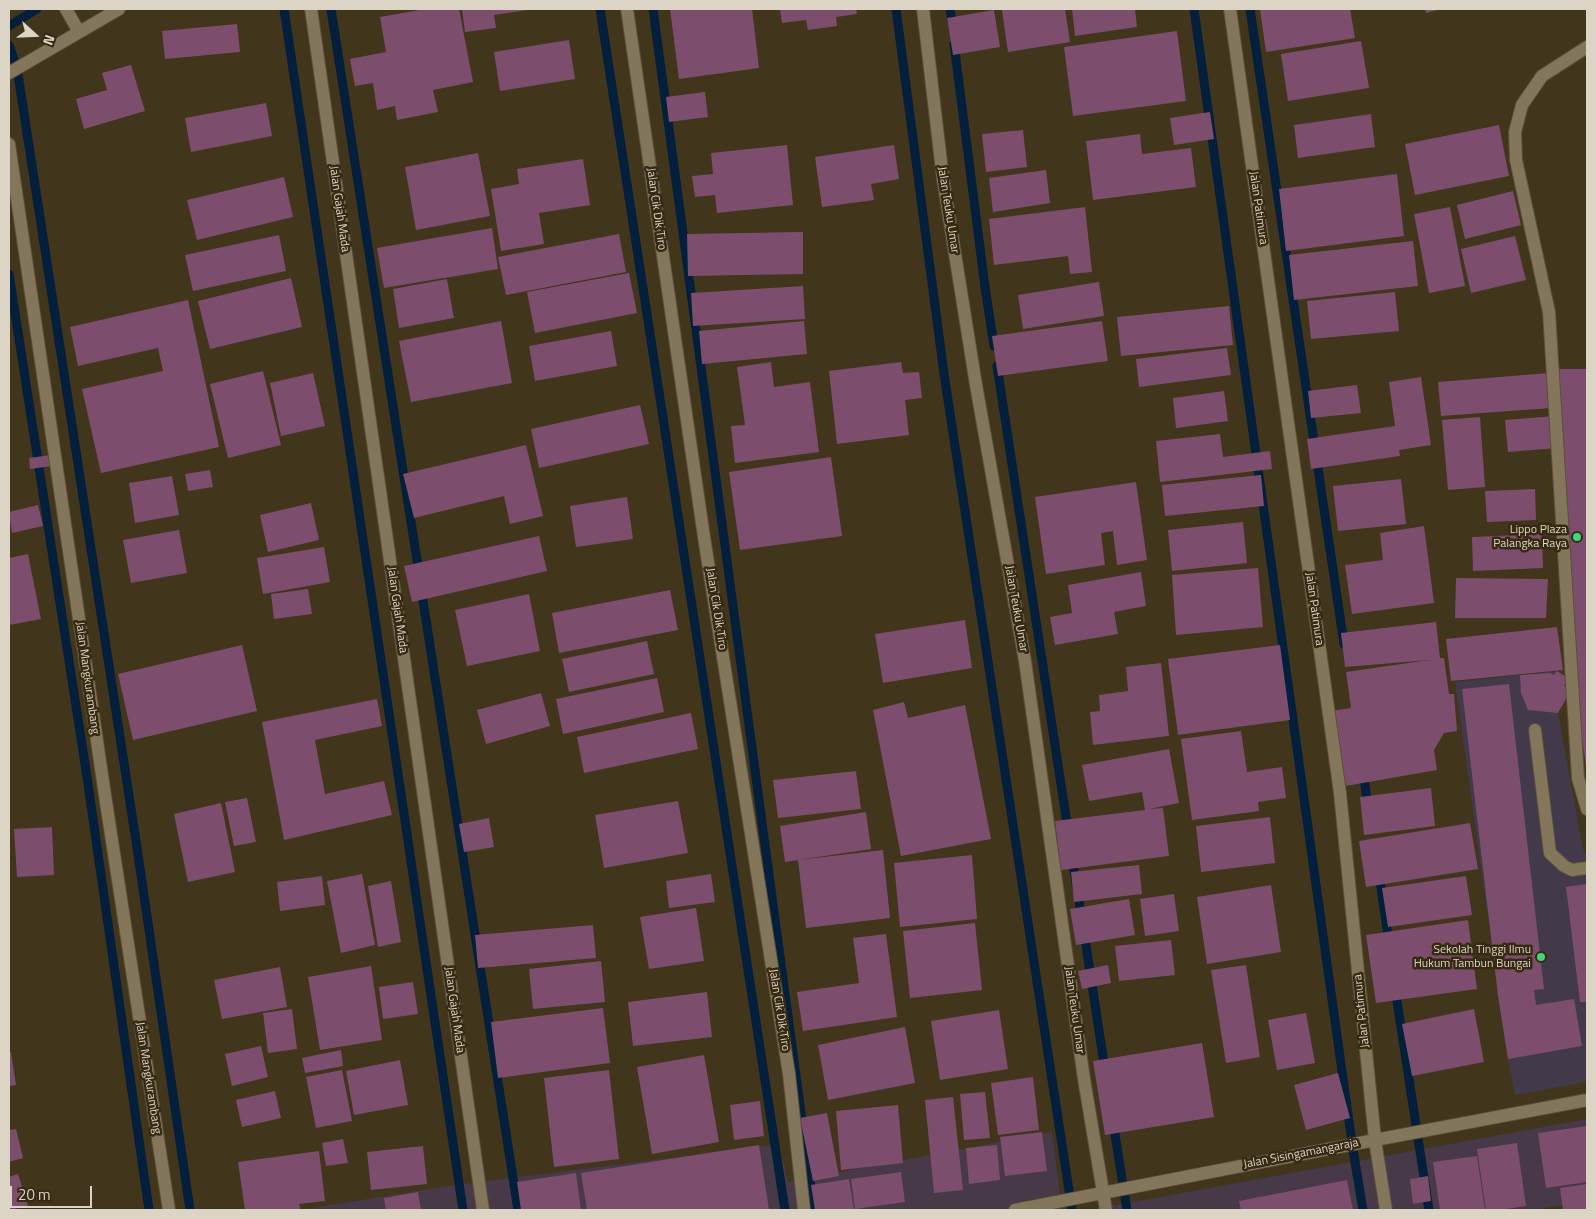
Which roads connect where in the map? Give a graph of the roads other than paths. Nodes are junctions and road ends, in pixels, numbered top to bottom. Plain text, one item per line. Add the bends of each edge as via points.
1 (66, 9) edge
2 (118, 9) edge
3 (310, 9) edge
4 (627, 9) edge
5 (923, 9) edge
6 (1230, 9) edge
7 (79, 32) junction
8 (1587, 47) edge
9 (9, 73) edge
10 (9, 144) edge
11 (1535, 730) dead end
12 (1587, 809) edge
13 (1587, 868) edge
14 (1587, 1100) edge
15 (1375, 1140) junction
16 (1103, 1192) junction
17 (169, 1210) edge
18 (483, 1210) edge
19 (804, 1210) edge
20 (1015, 1210) edge
21 (1106, 1210) edge
22 (1386, 1210) edge

1 - 7 street
2 - 7 street
3 - 18 street, Jalan Gajah Mada
4 - 19 street, Jalan Cik Dik Tiro via 704,537 789,1074
5 - 16 street, Jalan Teuku Umar via 943,178 1025,661
6 - 15 street, Jalan Patimura via 1340,793
7 - 9 street
8 - 12 street via 1542,76 1522,105 1515,132 1516,160 1549,312 1578,778
10 - 17 street, Jalan Mangkurambang
11 - 13 street via 1550,853 1572,870
14 - 15 street, Jalan Sisingamangaraja
15 - 16 street, Jalan Sisingamangaraja
15 - 22 street, Jalan Patimura
16 - 20 street, Jalan Sisingamangaraja
16 - 21 street, Jalan Teuku Umar

